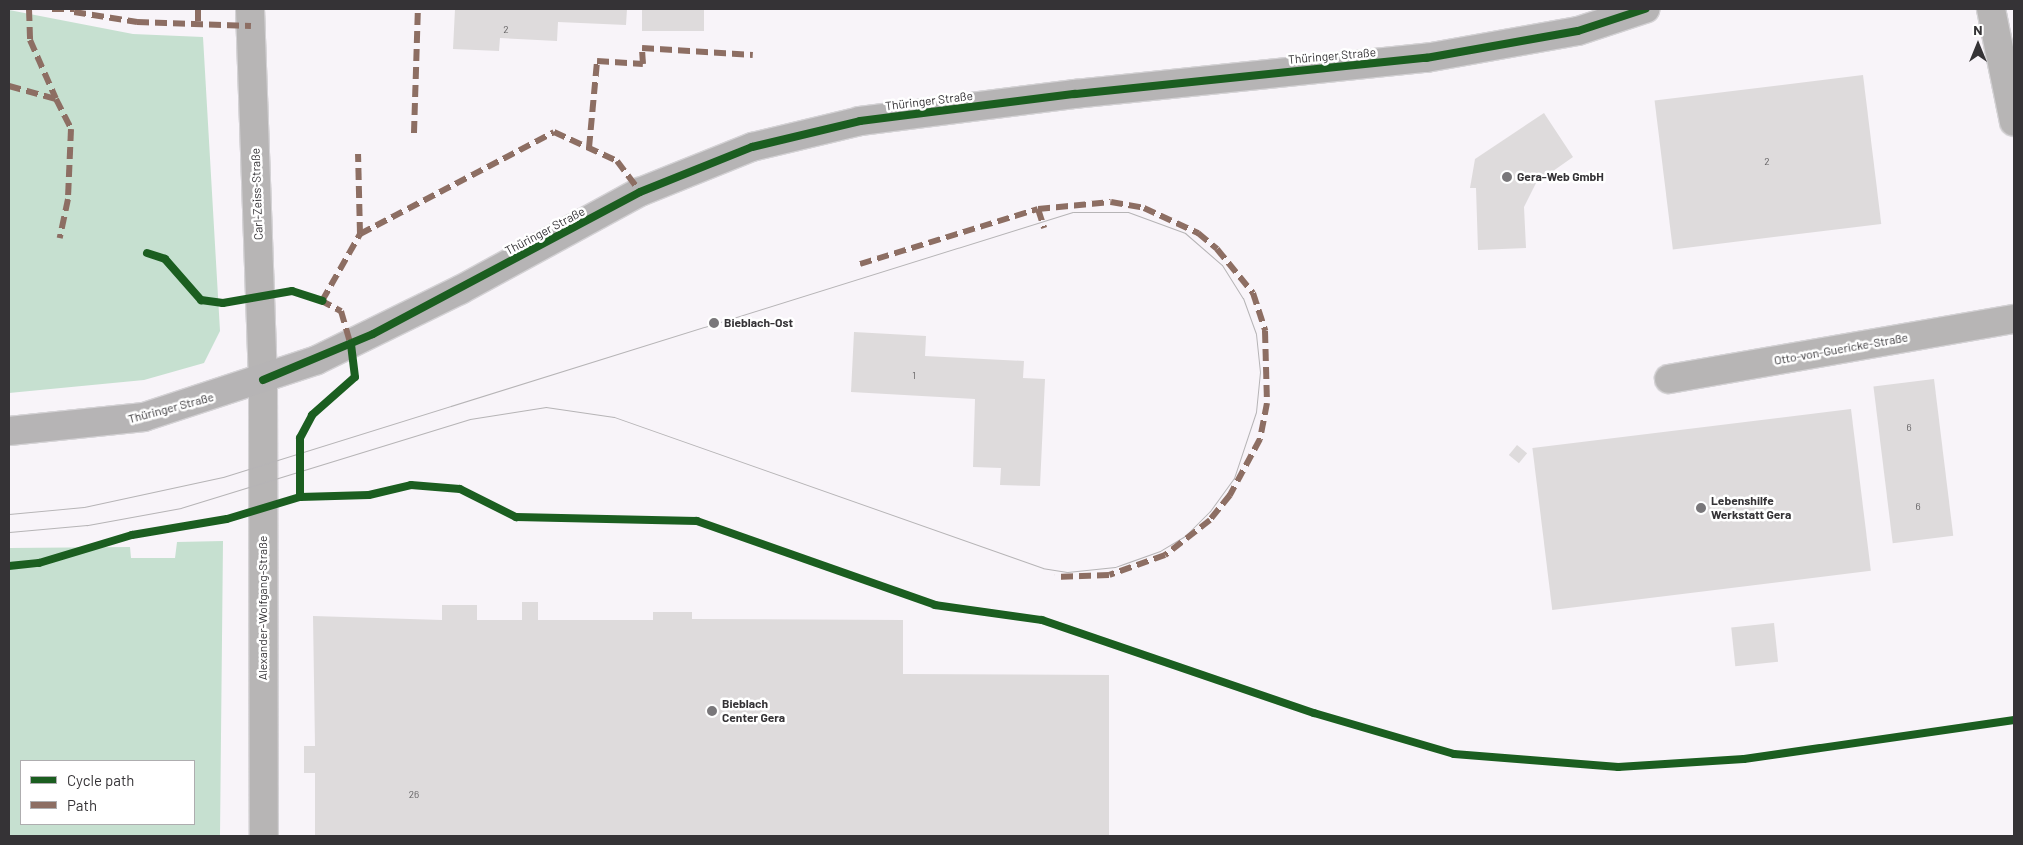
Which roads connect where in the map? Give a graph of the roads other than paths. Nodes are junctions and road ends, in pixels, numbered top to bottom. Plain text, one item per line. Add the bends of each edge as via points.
1 (250, 9) edge
2 (1646, 9) edge
3 (1992, 9) edge
4 (2014, 122) edge
5 (2014, 319) edge
6 (1669, 379) dead end
7 (263, 380) junction
8 (9, 431) edge
9 (264, 836) edge

1 - 7 street, Carl-Zeiss-Straße
2 - 7 main road, Thüringer Straße via 1578,31 1426,58 1075,94 860,121 752,147 640,192 373,334
3 - 4 street
5 - 6 street, Otto-von-Guericke-Straße
7 - 8 main road, Thüringer Straße via 144,417
7 - 9 street, Alexander-Wolfgang-Straße

